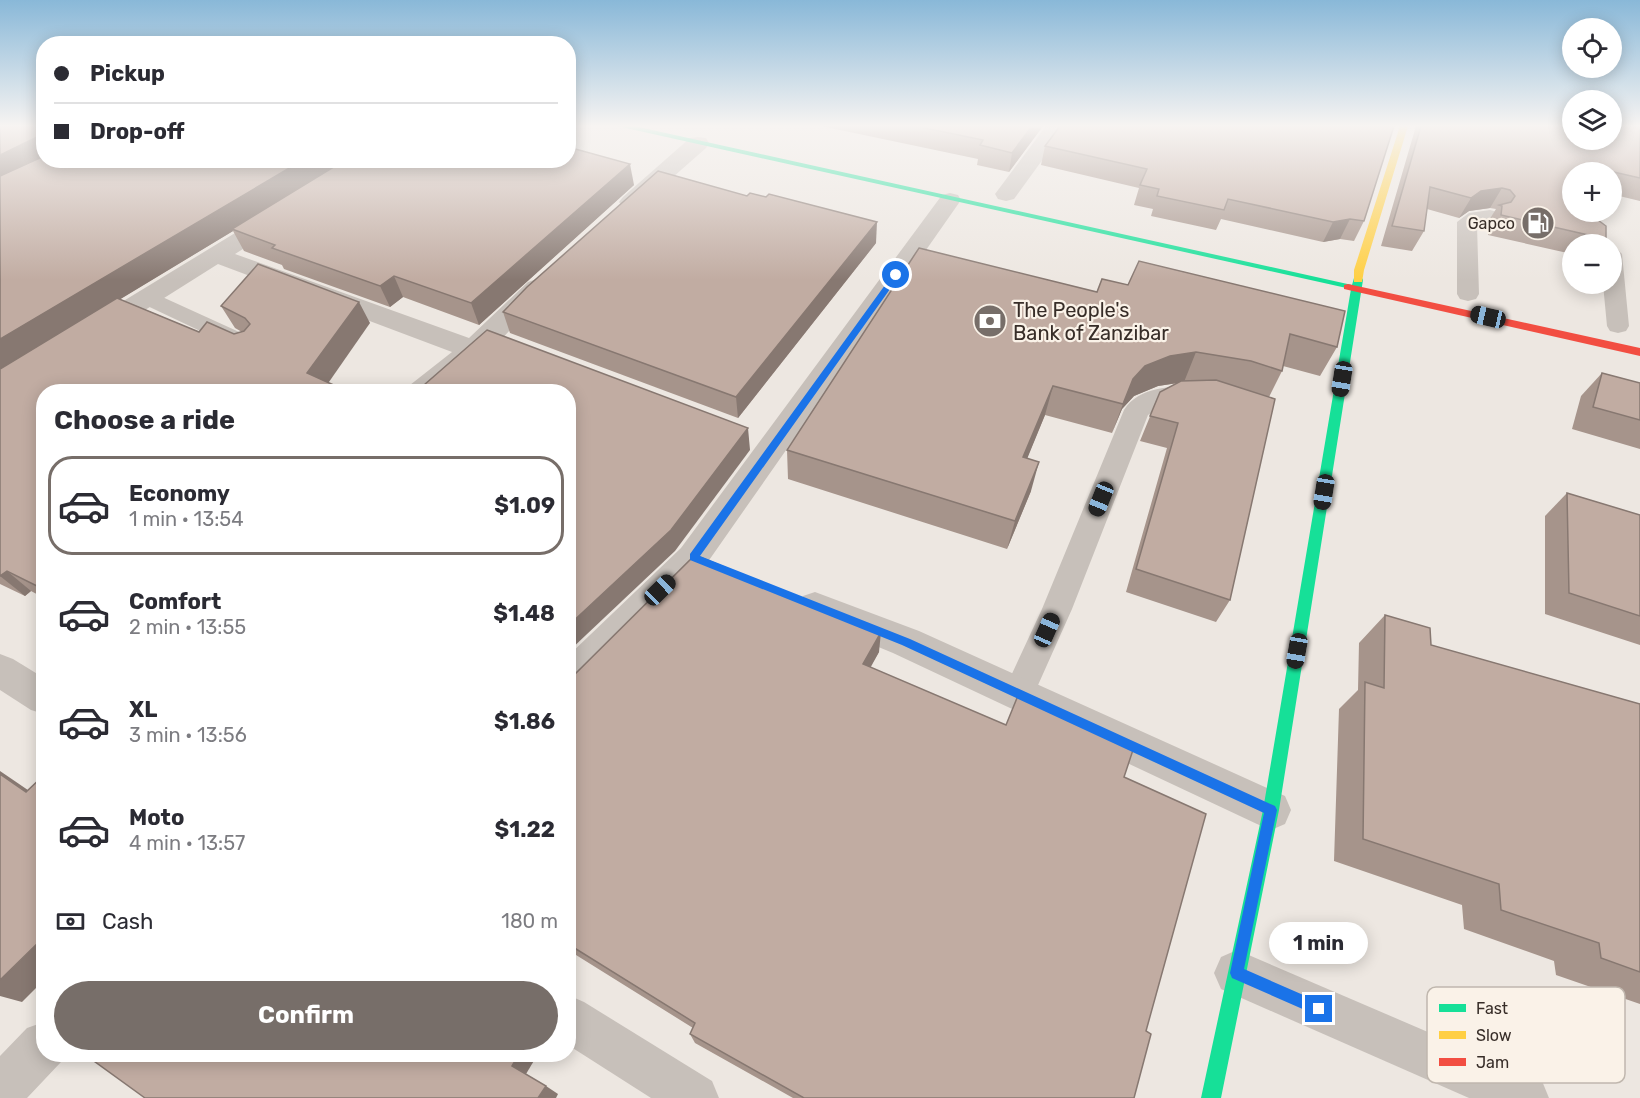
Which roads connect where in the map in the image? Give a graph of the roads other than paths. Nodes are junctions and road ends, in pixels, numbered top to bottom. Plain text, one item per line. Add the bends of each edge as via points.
1 (661, 177) edge
2 (848, 177) edge
3 (1018, 177) edge
4 (1388, 177) edge
5 (1006, 194) dead end
6 (950, 200) junction
7 (298, 204) edge
8 (1490, 216) edge
9 (613, 220) edge
10 (216, 255) junction
11 (555, 271) edge
12 (1358, 288) junction
13 (1469, 294) dead end
14 (1612, 294) edge
15 (147, 297) junction
16 (1618, 326) dead end
17 (78, 340) edge
18 (489, 344) junction
19 (249, 346) edge
20 (1640, 352) edge
21 (432, 384) edge
22 (1220, 398) edge
23 (785, 594) edge
24 (0, 670) edge
25 (576, 673) edge
26 (36, 693) edge
27 (1019, 693) junction
28 (1271, 810) junction
29 (1237, 973) junction
30 (576, 1023) edge
31 (36, 1053) edge
32 (1427, 1055) edge
33 (1490, 1083) edge
34 (0, 1091) edge
35 (695, 1098) edge
36 (1211, 1098) edge
37 (1525, 1098) edge

1 - 9 street
2 - 6 street
3 - 5 street
4 - 12 street via 1359,270
6 - 12 street
6 - 25 street via 763,441 707,563
7 - 10 street
8 - 13 lane via 1467,222
10 - 15 street
10 - 18 street
11 - 18 street via 523,300
12 - 20 street
12 - 28 street
14 - 16 lane
15 - 17 street
15 - 19 lane
18 - 21 street
22 - 27 lane via 1199,393 1156,397 1137,410
23 - 27 street
24 - 26 street
27 - 28 street
28 - 29 street
29 - 32 street
29 - 36 street
30 - 35 street
31 - 34 street
33 - 37 street

